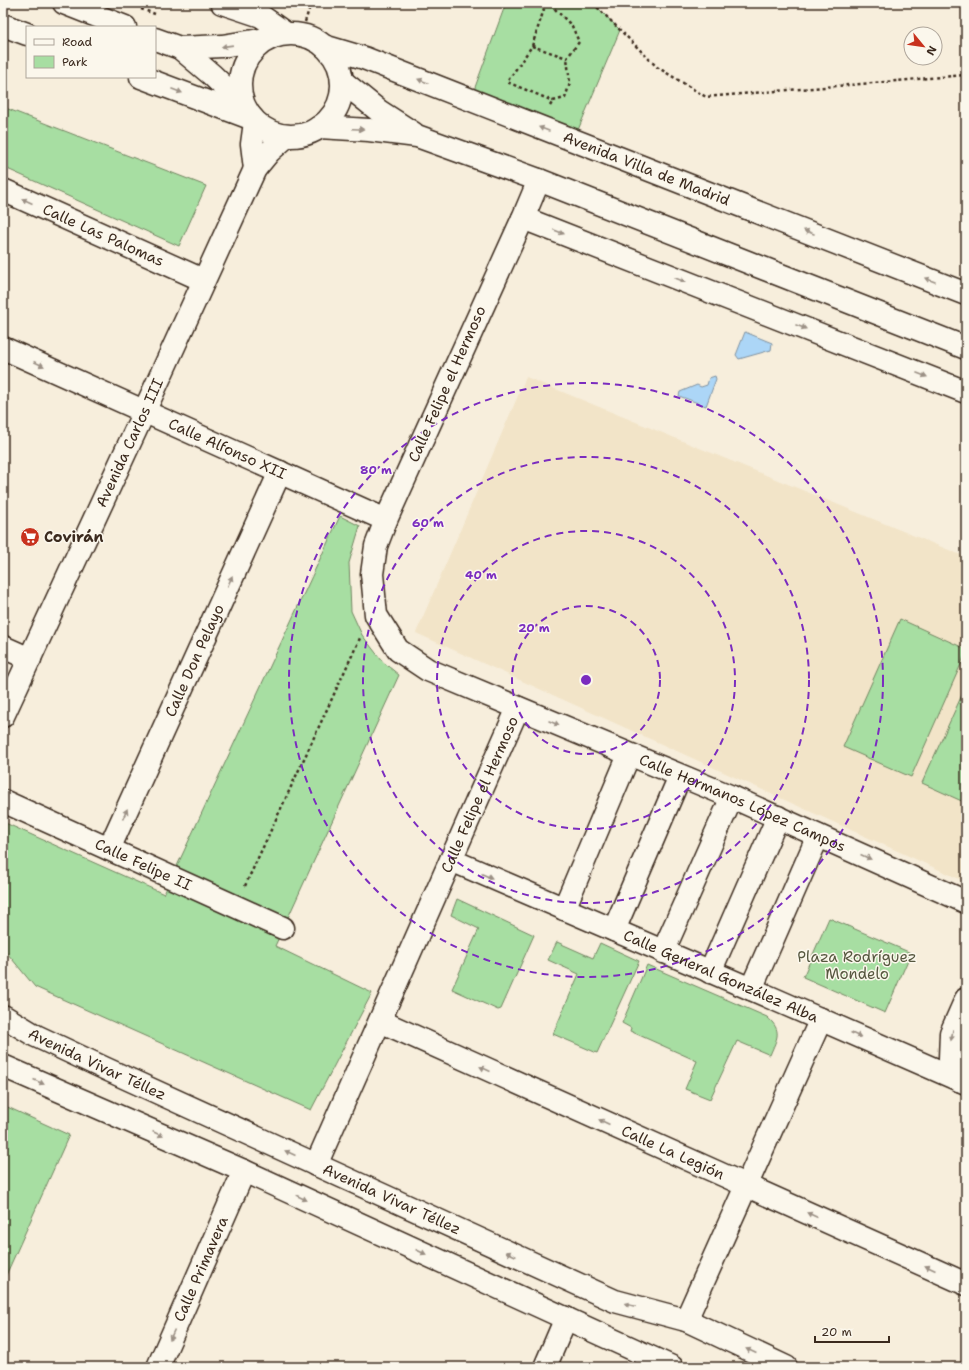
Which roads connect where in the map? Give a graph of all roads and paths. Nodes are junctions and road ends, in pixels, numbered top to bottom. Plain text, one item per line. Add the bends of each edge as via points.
1 (64, 3) edge
2 (222, 3) edge
3 (311, 3) edge
4 (548, 3) edge
5 (593, 3) edge
6 (140, 9) dead end
7 (155, 14) dead end
8 (3, 25) edge
9 (122, 26) edge
10 (26, 34) edge
11 (284, 36) junction
12 (156, 39) edge
13 (532, 46) junction
14 (326, 47) junction
15 (180, 48) junction
16 (567, 58) junction
17 (966, 75) edge
18 (144, 78) edge
19 (342, 81) junction
20 (553, 101) junction
21 (250, 115) junction
22 (319, 127) junction
23 (540, 127) junction
24 (287, 136) junction
25 (417, 136) junction
26 (255, 169) junction
27 (539, 180) junction
28 (3, 190) edge
29 (523, 218) junction
30 (203, 280) junction
31 (966, 294) edge
32 (3, 348) edge
33 (966, 348) edge
34 (966, 392) edge
35 (144, 412) junction
36 (280, 472) junction
37 (386, 520) junction
38 (376, 615) junction
39 (3, 647) edge
40 (30, 659) junction
41 (518, 708) junction
42 (3, 716) edge
43 (629, 754) junction
44 (680, 776) junction
45 (732, 797) junction
46 (3, 801) edge
47 (778, 817) junction
48 (818, 836) junction
49 (109, 849) junction
50 (451, 860) junction
51 (966, 902) edge
52 (235, 907) junction
53 (564, 909) junction
54 (283, 928) dead end
55 (614, 930) junction
56 (663, 952) junction
57 (710, 972) junction
58 (751, 989) junction
59 (966, 999) edge
60 (3, 1016) edge
61 (821, 1019) junction
62 (380, 1021) junction
63 (3, 1066) edge
64 (962, 1081) edge
65 (316, 1164) junction
66 (244, 1171) junction
67 (746, 1186) junction
68 (966, 1284) edge
69 (566, 1318) junction
70 (686, 1320) junction
71 (158, 1367) edge
72 (545, 1367) edge
73 (672, 1367) edge
74 (786, 1367) edge

1 - 9 street
2 - 11 street via 261,16
3 - 11 path
4 - 13 path
4 - 16 path via 572,26 579,42
5 - 17 path via 657,66 706,96
6 - 7 path
8 - 10 street
11 - 14 street via 315,39
11 -> 15 street via 222,46
11 - 21 street via 250,53 241,71 240,88
12 - 15 street
13 - 16 path
13 - 20 path via 507,82
14 - 19 street via 336,60
23 -> 14 street, Avenida Villa de Madrid via 364,58
15 - 21 street via 212,75
16 - 20 path via 570,83 565,98
18 -> 21 street
19 - 22 street via 338,105 330,118
19 - 25 street via 379,111
20 - 23 path
21 - 24 street via 271,132
21 - 26 street
22 - 24 street via 303,135
22 -> 25 street
31 -> 23 street, Avenida Villa de Madrid
24 - 26 street, Avenida Carlos III
25 - 27 street
26 - 30 street, Avenida Carlos III
27 - 29 street, Calle Felipe el Hermoso
27 - 33 street
30 -> 28 street, Calle Las Palomas
29 -> 34 street
29 - 37 street, Calle Felipe el Hermoso
30 - 35 street, Avenida Carlos III
32 -> 35 street, Calle Alfonso XII
35 - 36 street, Calle Alfonso XII
35 - 40 street, Avenida Carlos III
36 - 37 street, Calle Alfonso XII
49 -> 36 street, Calle Don Pelayo
37 - 38 street, Calle Felipe el Hermoso via 376,546 372,574
38 - 41 street, Calle Felipe el Hermoso via 398,650 428,670
38 - 52 path via 362,635
39 - 40 street
40 - 42 street, Avenida Carlos III
41 -> 43 street, Calle Hermanos López Campos
41 - 50 street, Calle Felipe el Hermoso
43 - 44 street, Calle Hermanos López Campos
43 - 53 street
44 - 45 street, Calle Hermanos López Campos
44 - 55 street
45 - 47 street, Calle Hermanos López Campos
45 - 56 street
46 - 49 street, Calle Felipe II
47 - 48 street, Calle Hermanos López Campos
47 - 57 street
48 -> 51 street, Calle Hermanos López Campos
48 - 58 street
49 - 52 street, Calle Felipe II
50 -> 53 street, Calle General González Alba
50 - 62 street, Calle Felipe el Hermoso
52 - 54 street, Calle Felipe II
53 - 55 street, Calle General González Alba
55 - 56 street, Calle General González Alba
56 - 57 street, Calle General González Alba
57 - 58 street, Calle General González Alba
58 - 61 street, Calle General González Alba
59 -> 64 street via 951,1033 950,1058
65 -> 60 street, Avenida Vivar Téllez via 36,1036
61 -> 64 street
61 - 67 street, Calle General González Alba
62 - 65 street, Calle Felipe el Hermoso
67 -> 62 street, Calle La Legión
63 -> 66 street
70 -> 65 street, Avenida Vivar Téllez via 615,1301
66 -> 69 street
66 -> 71 street, Calle Primavera
68 -> 67 street, Calle La Legión
67 - 70 street, Calle General González Alba
69 - 72 street
69 - 73 street
74 -> 70 street, Avenida Vivar Téllez

